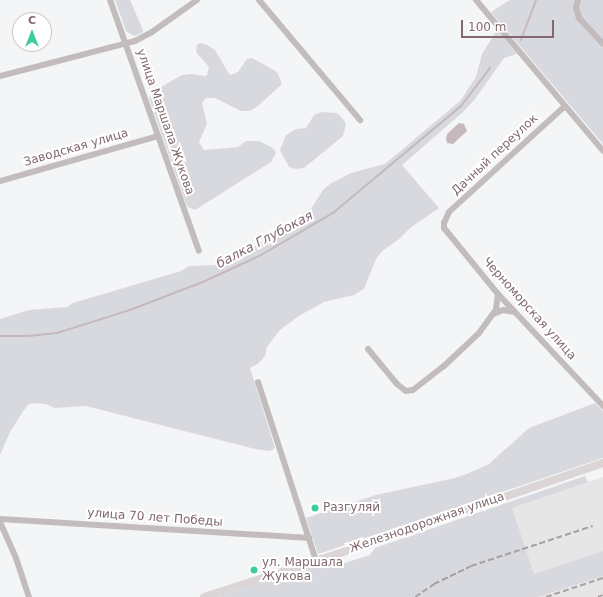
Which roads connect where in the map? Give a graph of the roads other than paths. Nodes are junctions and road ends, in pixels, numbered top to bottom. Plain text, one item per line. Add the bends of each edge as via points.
1 (110, 0) edge
2 (197, 0) edge
3 (259, 0) edge
4 (476, 0) edge
5 (578, 0) edge
6 (126, 44) junction
7 (603, 44) edge
8 (0, 76) edge
9 (565, 106) junction
10 (360, 120) dead end
11 (158, 136) junction
12 (603, 151) edge
13 (0, 181) edge
14 (444, 223) joint
15 (199, 251) dead end
16 (498, 294) junction
17 (514, 312) junction
18 (492, 315) junction
19 (368, 349) dead end
20 (258, 382) dead end
21 (603, 406) edge
22 (603, 463) edge
23 (0, 519) edge
24 (0, 522) edge
25 (309, 538) junction
26 (316, 560) junction
27 (29, 597) edge
28 (204, 597) edge

1 - 6 street, улица Маршала Жукова
2 - 6 street via 152,32
3 - 10 street
4 - 9 street
5 - 7 street via 576,7 579,18
6 - 8 street
6 - 11 street, улица Маршала Жукова
9 - 12 street
9 - 14 street, Дачный переулок via 449,212
11 - 13 street, Заводская улица
11 - 15 street, улица Маршала Жукова
14 - 16 street, Черноморская улица via 447,232
16 - 17 street, Черноморская улица
16 - 18 street
17 - 18 street via 502,310
17 - 21 street, Черноморская улица
18 - 19 street via 469,344 409,392 392,380
20 - 25 street
22 - 26 main road, Железнодорожная улица
23 - 25 street, улица 70 лет Победы
24 - 27 street
25 - 26 street
26 - 28 main road, Железнодорожная улица

